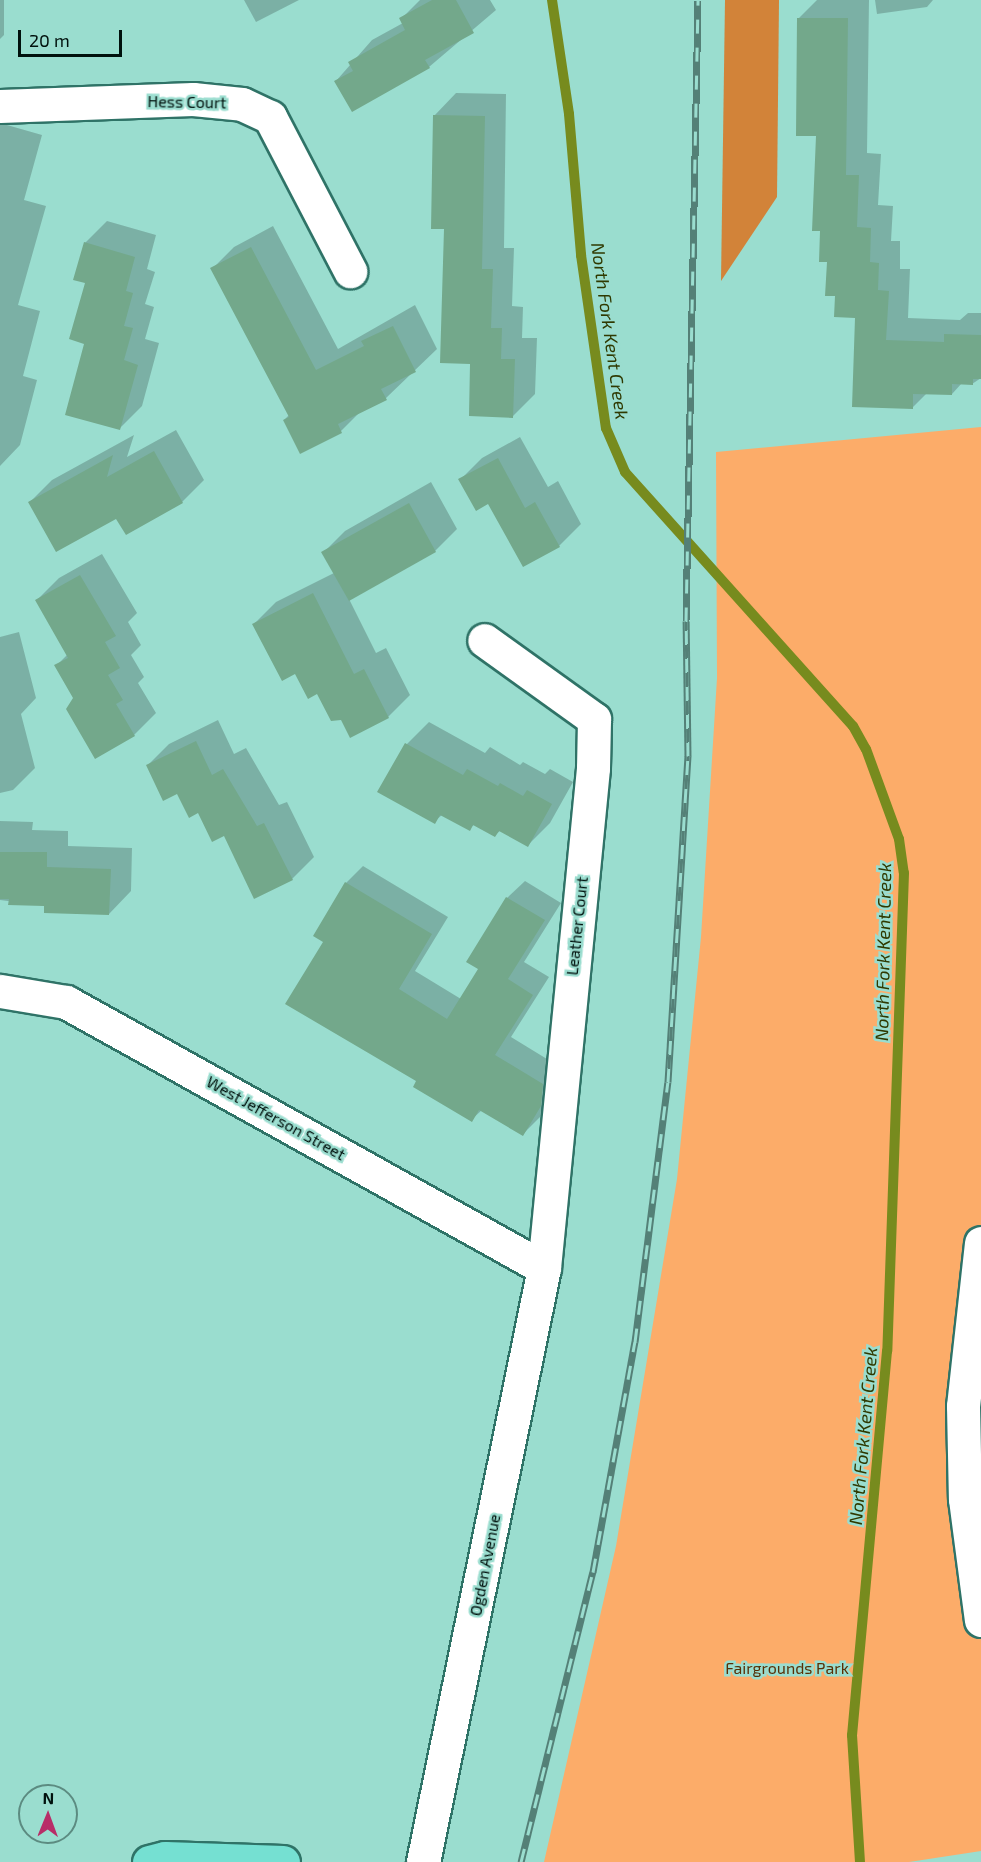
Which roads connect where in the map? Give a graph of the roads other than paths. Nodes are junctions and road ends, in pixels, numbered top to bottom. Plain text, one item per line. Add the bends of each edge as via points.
1 (0, 106) edge
2 (350, 271) dead end
3 (484, 640) dead end
4 (0, 991) edge
5 (981, 1243) edge
6 (544, 1268) junction
7 (981, 1620) edge
8 (149, 1862) edge
9 (283, 1862) edge
10 (423, 1862) edge

1 - 2 street, Hess Court via 193,99 242,104 270,117
3 - 6 street, Leather Court via 594,719 592,780
4 - 6 street, West Jefferson Street via 66,1002
5 - 7 street via 963,1406 965,1498
6 - 10 street, Ogden Avenue
8 - 9 main road via 165,1858

